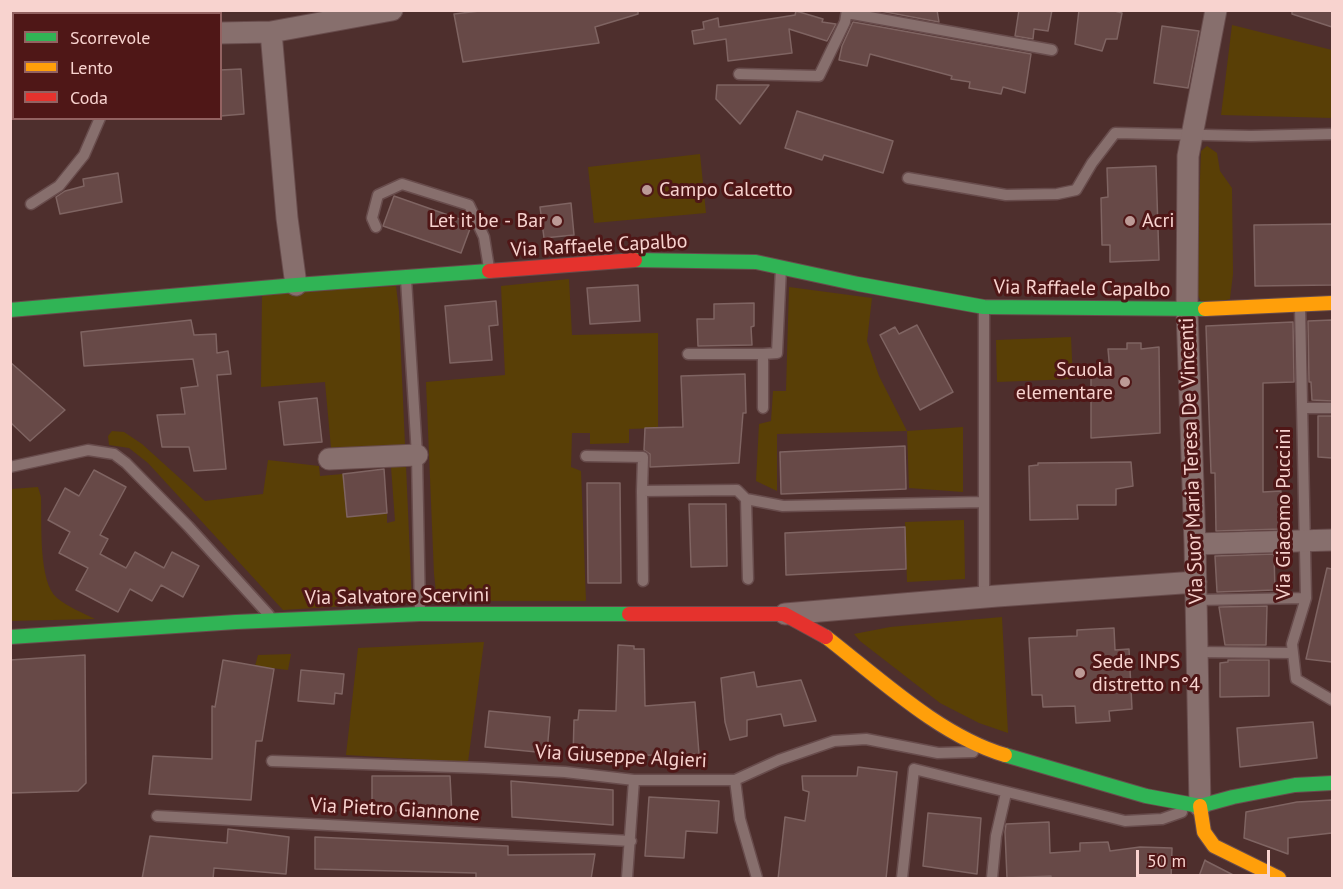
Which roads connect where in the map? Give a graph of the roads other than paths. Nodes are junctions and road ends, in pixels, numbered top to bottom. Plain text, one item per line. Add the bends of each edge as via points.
1 (393, 10) edge
2 (1216, 10) edge
3 (847, 12) edge
4 (271, 32) junction
5 (222, 33) edge
6 (1052, 50) dead end
7 (739, 74) dead end
8 (99, 120) edge
9 (1332, 134) edge
10 (1192, 135) junction
11 (908, 178) dead end
12 (31, 204) dead end
13 (376, 227) dead end
14 (781, 268) junction
15 (489, 271) junction
16 (406, 277) junction
17 (296, 285) junction
18 (1332, 303) edge
19 (1300, 304) junction
20 (984, 307) junction
21 (10, 310) edge
22 (1187, 310) junction
23 (688, 354) dead end
24 (764, 354) junction
25 (763, 408) dead end
26 (1302, 408) junction
27 (1332, 408) edge
28 (417, 455) junction
29 (586, 456) dead end
30 (329, 459) dead end
31 (10, 467) edge
32 (642, 491) junction
33 (746, 499) junction
34 (983, 502) junction
35 (1332, 540) edge
36 (1304, 541) junction
37 (1196, 544) junction
38 (748, 579) dead end
39 (643, 580) dead end
40 (1196, 591) junction
41 (984, 597) junction
42 (1306, 598) junction
43 (420, 614) junction
44 (784, 614) junction
45 (236, 622) junction
46 (10, 637) edge
47 (1196, 652) junction
48 (1293, 653) junction
49 (1332, 700) edge
50 (996, 752) junction
51 (272, 761) dead end
52 (634, 780) junction
53 (735, 780) junction
54 (1332, 783) edge
55 (1006, 792) junction
56 (1200, 806) junction
57 (157, 816) dead end
58 (631, 841) junction
59 (628, 877) edge
60 (757, 879) edge
61 (902, 879) edge
62 (992, 879) edge
63 (1279, 879) edge

1 - 4 street
2 - 10 street, Via Suor Maria Teresa De Vincenti
3 - 6 lane
3 - 7 lane via 819,76
4 - 5 street
4 - 17 street
8 - 12 lane via 78,163 59,186
9 - 10 lane
10 - 11 lane via 1115,133 1076,190 1057,194 1006,195
10 - 22 street, Via Suor Maria Teresa De Vincenti via 1188,156
13 - 15 lane via 372,218 378,195 402,184 469,205 484,237
14 - 15 main road, Via Raffaele Capalbo via 756,262 651,259
14 - 20 main road, Via Raffaele Capalbo
14 - 24 lane via 777,353
15 - 16 main road, Via Raffaele Capalbo
16 - 17 main road, Via Raffaele Capalbo
16 - 28 lane
17 - 21 main road, Via Raffaele Capalbo
18 - 19 main road, Via Raffaele Capalbo
19 - 22 main road, Via Raffaele Capalbo
19 - 26 lane, Via Giacomo Puccini
20 - 22 main road, Via Raffaele Capalbo
20 - 34 lane
22 - 37 street, Via Suor Maria Teresa De Vincenti
23 - 24 lane
24 - 25 lane
26 - 27 lane
26 - 36 lane, Via Giacomo Puccini
28 - 30 street
28 - 43 lane
29 - 32 lane via 643,457
31 - 45 lane via 88,450 114,454 188,526 273,620
32 - 33 lane via 737,490
32 - 39 lane
33 - 34 lane via 783,506
33 - 38 lane
34 - 41 lane
35 - 36 street
36 - 37 street
36 - 42 lane, Via Giacomo Puccini
37 - 40 street, Via Suor Maria Teresa De Vincenti
40 - 41 street
40 - 42 lane
40 - 47 street, Via Suor Maria Teresa De Vincenti
41 - 44 street
42 - 48 lane, Via Giacomo Puccini via 1292,644
43 - 44 main road, Via Salvatore Scervini
43 - 45 main road, Via Salvatore Scervini
44 - 50 main road via 825,636 958,735
45 - 46 main road, Via Salvatore Scervini
47 - 48 lane
47 - 56 street, Via Suor Maria Teresa De Vincenti
48 - 49 lane, Via Giacomo Puccini via 1296,680
50 - 53 lane, Via Giuseppe Algieri via 938,753 866,739 834,741
50 - 56 main road via 1146,796
51 - 52 lane, Via Giuseppe Algieri via 565,772
52 - 53 lane, Via Giuseppe Algieri
52 - 58 lane
53 - 60 lane via 740,819
54 - 56 main road via 1295,785
55 - 56 lane via 1125,821 1162,819
55 - 61 lane via 914,770
55 - 62 lane
56 - 63 main road via 1204,832 1214,846
57 - 58 lane, Via Pietro Giannone
58 - 59 lane

